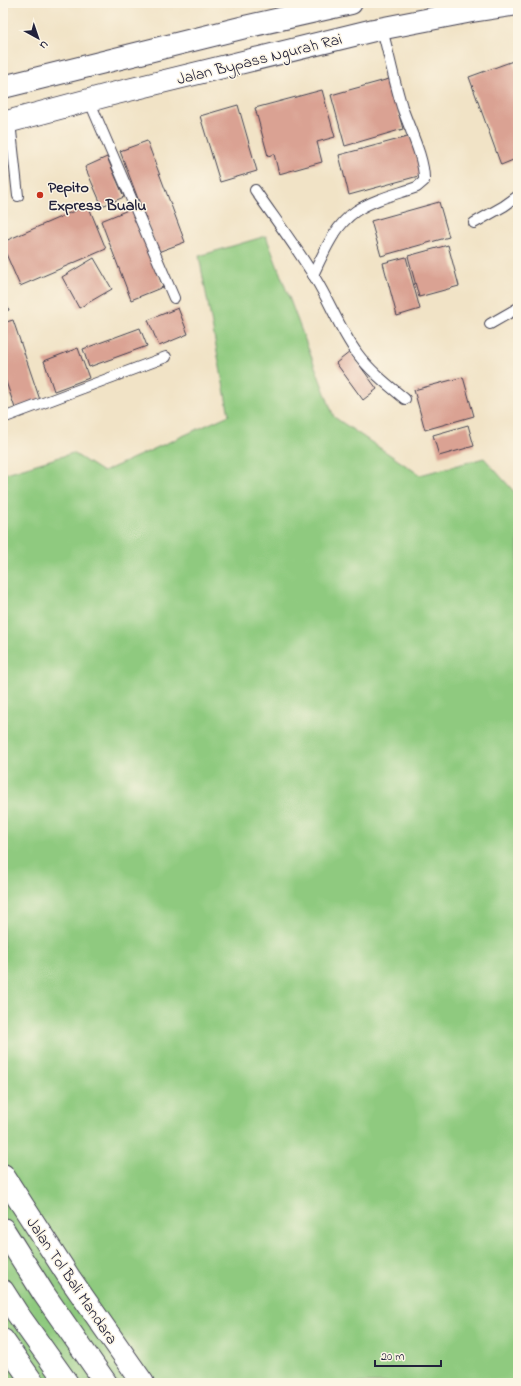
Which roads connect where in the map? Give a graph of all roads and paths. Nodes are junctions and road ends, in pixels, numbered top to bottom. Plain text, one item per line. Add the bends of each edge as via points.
1 (351, 3) edge
2 (518, 4) edge
3 (245, 27) junction
4 (382, 29) junction
5 (253, 59) junction
6 (3, 87) edge
7 (89, 100) junction
8 (7, 123) edge
9 (255, 190) dead end
10 (18, 196) dead end
11 (518, 196) edge
12 (474, 223) dead end
13 (313, 275) junction
14 (174, 298) dead end
15 (518, 308) edge
16 (490, 324) dead end
17 (166, 357) dead end
18 (405, 399) dead end
19 (3, 418) edge
20 (3, 1175) edge
21 (3, 1229) edge
22 (3, 1291) edge
23 (3, 1340) edge
24 (33, 1383) edge
25 (67, 1383) edge
26 (106, 1383) edge
27 (143, 1383) edge

1 - 3 highway, Jalan Bypass Ngurah Rai
2 - 4 highway, Jalan Bypass Ngurah Rai
3 - 5 highway
3 - 6 highway, Jalan Bypass Ngurah Rai
4 - 5 highway, Jalan Bypass Ngurah Rai
4 - 13 lane via 424,181 365,206 352,215 335,233
5 - 7 highway, Jalan Bypass Ngurah Rai
7 - 8 highway, Jalan Bypass Ngurah Rai
7 - 14 lane
8 - 10 lane
9 - 13 lane
11 - 12 lane
13 - 18 lane via 356,352 384,382
15 - 16 lane
17 - 19 lane
20 - 27 highway, Jalan Tol Bali Mandara via 69,1277
21 - 26 highway, Jalan Tol Bali Mandara via 44,1294
22 - 25 highway
23 - 24 highway

